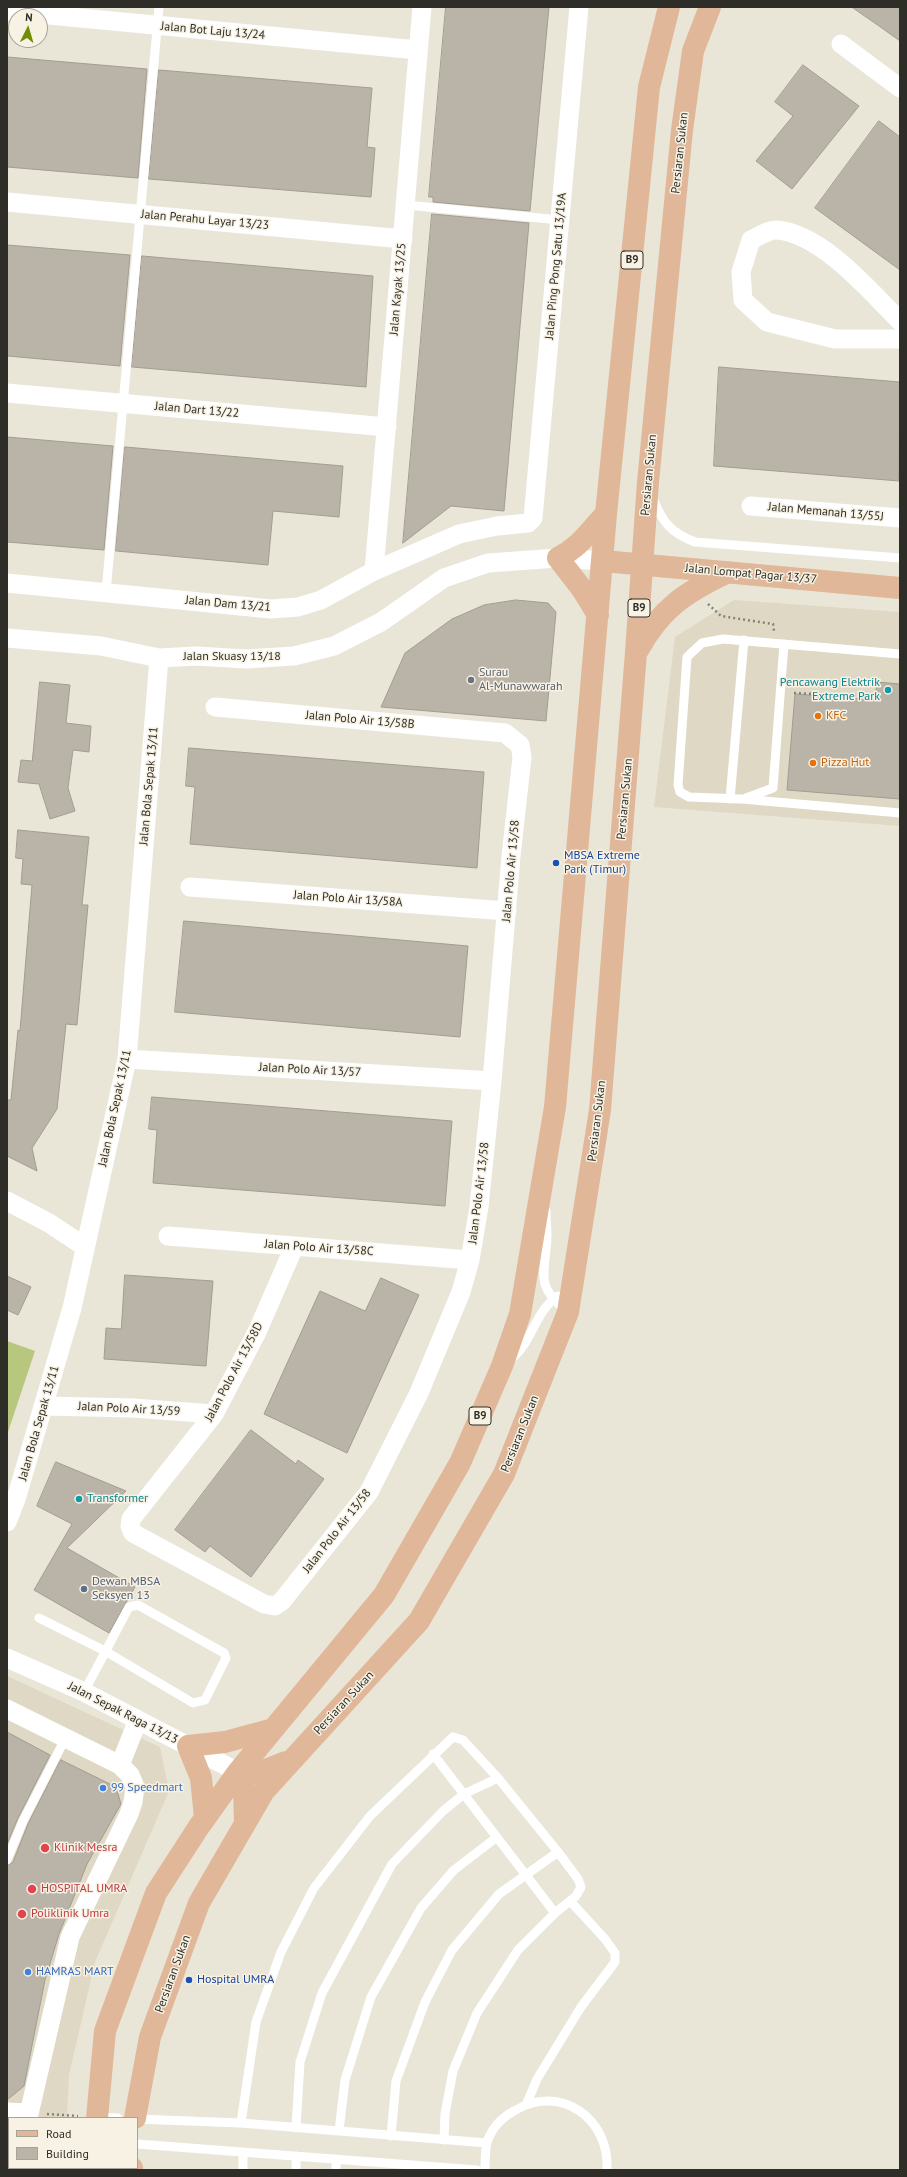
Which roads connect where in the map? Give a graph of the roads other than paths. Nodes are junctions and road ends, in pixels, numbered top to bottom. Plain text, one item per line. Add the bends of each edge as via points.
1 (159, 7) edge
2 (422, 7) edge
3 (579, 7) edge
4 (669, 7) edge
5 (710, 7) edge
6 (7, 11) edge
7 (158, 26) junction
8 (841, 44) dead end
9 (418, 50) junction
10 (900, 88) edge
11 (7, 202) edge
12 (406, 205) junction
13 (140, 214) junction
14 (560, 220) junction
15 (402, 239) junction
16 (900, 321) edge
17 (900, 339) edge
18 (7, 393) edge
19 (123, 403) junction
20 (387, 427) junction
21 (648, 482) junction
22 (751, 506) dead end
23 (606, 514) junction
24 (900, 518) edge
25 (528, 523) joint
26 (558, 558) junction
27 (900, 558) edge
28 (603, 561) junction
29 (641, 565) junction
30 (374, 571) junction
31 (728, 572) junction
32 (7, 583) edge
33 (900, 588) edge
34 (106, 592) junction
35 (598, 616) junction
36 (7, 638) edge
37 (744, 640) junction
38 (780, 644) junction
39 (636, 652) junction
40 (900, 654) edge
41 (159, 658) junction
42 (215, 707) dead end
43 (506, 733) joint
44 (730, 799) junction
45 (742, 799) junction
46 (900, 813) edge
47 (190, 887) dead end
48 (507, 911) junction
49 (127, 1059) junction
50 (492, 1081) junction
51 (542, 1188) junction
52 (7, 1201) edge
53 (168, 1236) dead end
54 (85, 1247) junction
55 (294, 1247) junction
56 (470, 1260) junction
57 (561, 1305) junction
58 (502, 1366) junction
59 (45, 1406) junction
60 (214, 1414) junction
61 (12, 1496) edge
62 (7, 1522) edge
63 (130, 1526) joint
64 (39, 1618) dead end
65 (105, 1651) junction
66 (7, 1658) edge
67 (84, 1692) junction
68 (7, 1709) edge
69 (138, 1720) junction
70 (273, 1729) junction
71 (65, 1739) junction
72 (188, 1746) junction
73 (433, 1754) junction
74 (291, 1760) junction
75 (120, 1765) junction
76 (238, 1772) junction
77 (498, 1778) junction
78 (464, 1794) junction
79 (205, 1818) junction
80 (245, 1822) junction
81 (497, 1837) junction
82 (558, 1852) junction
83 (7, 1860) edge
84 (526, 1876) junction
85 (570, 1901) junction
86 (555, 1913) junction
87 (527, 2103) junction
88 (7, 2112) edge
89 (28, 2115) edge
90 (97, 2117) edge
91 (136, 2117) edge
92 (138, 2119) edge
93 (241, 2123) junction
94 (296, 2128) junction
95 (338, 2131) junction
96 (391, 2136) junction
97 (444, 2140) junction
98 (487, 2143) junction
99 (138, 2144) edge
100 (243, 2152) junction
101 (296, 2156) junction
102 (336, 2160) junction
103 (387, 2167) edge
104 (243, 2170) edge
105 (296, 2170) edge
106 (336, 2170) edge
107 (477, 2170) edge
108 (485, 2170) edge
109 (607, 2170) edge

1 - 7 lane
2 - 9 street, Jalan Kayak 13/25
3 - 14 street, Jalan Ping Pong Satu 13/19A
4 - 23 main road, B9 via 649,87
5 - 21 main road, Persiaran Sukan / B9 via 693,51 682,130
6 - 7 street, Jalan Bot Laju 13/24
7 - 9 street, Jalan Bot Laju 13/24
7 - 13 lane
8 - 10 street
9 - 12 street, Jalan Kayak 13/25
11 - 13 street, Jalan Perahu Layar 13/23
12 - 14 lane
12 - 15 street, Jalan Kayak 13/25
13 - 15 street, Jalan Perahu Layar 13/23
13 - 19 lane
14 - 25 street, Jalan Ping Pong Satu 13/19A via 535,510 533,518
15 - 20 street, Jalan Kayak 13/25
16 - 17 street via 840,261 797,234 775,230 751,240 741,272 743,300 767,322 835,339
18 - 19 street, Jalan Dart 13/22
19 - 20 street, Jalan Dart 13/22
19 - 34 lane
20 - 30 street, Jalan Kayak 13/25
21 - 27 lane via 659,514 680,536 695,542
21 - 29 main road, Persiaran Sukan / B9
22 - 24 street, Jalan Memanah 13/55J
23 - 26 main road via 583,541
23 - 28 main road, B9
25 - 30 street, Jalan Dam 13/21 via 459,534
26 - 28 street, Jalan Skuasy 13/18
26 - 35 main road via 582,589
26 - 41 street, Jalan Skuasy 13/18 via 488,563 444,578 381,622 334,646 294,656 246,659 196,656
28 - 29 main road, Jalan Lompat Pagar 13/37
28 - 35 main road, B9
29 - 31 main road, Jalan Lompat Pagar 13/37
29 - 39 main road, Persiaran Sukan / B9
30 - 34 street, Jalan Dam 13/21 via 321,600 298,607 271,609
31 - 33 main road, Jalan Lompat Pagar 13/37
31 - 39 main road via 686,594 668,609 650,629
32 - 34 street, Jalan Dam 13/21
35 - 51 main road, B9 via 555,1107
36 - 41 street, Jalan Skuasy 13/18 via 101,646
37 - 38 lane
37 - 44 lane
37 - 44 lane via 723,639 702,643 687,657 678,785 680,792 689,797
38 - 40 lane
38 - 45 lane via 780,695 773,788
39 - 57 main road, Persiaran Sukan / B9 via 600,1110 572,1288
41 - 49 street, Jalan Bola Sepak 13/11
42 - 43 street, Jalan Polo Air 13/58B
43 - 48 street, Jalan Polo Air 13/58 via 520,745 522,757
44 - 45 lane
45 - 46 lane
47 - 48 street, Jalan Polo Air 13/58A
48 - 50 street, Jalan Polo Air 13/58
49 - 50 street, Jalan Polo Air 13/57
49 - 54 street, Jalan Bola Sepak 13/11
50 - 56 street, Jalan Polo Air 13/58 via 479,1207
51 - 57 lane via 547,1236 542,1277
51 - 58 main road, B9 via 520,1314
52 - 54 street
53 - 55 street, Jalan Polo Air 13/58C
54 - 59 street, Jalan Bola Sepak 13/11 via 72,1308
55 - 56 street, Jalan Polo Air 13/58C
55 - 60 street, Jalan Polo Air 13/58D via 257,1332
56 - 63 street, Jalan Polo Air 13/58 via 461,1292 419,1393 369,1492 282,1601 275,1606 264,1604 133,1533
57 - 58 lane via 538,1317 526,1344
57 - 74 main road, Persiaran Sukan / B9 via 504,1474 419,1621
58 - 70 main road, B9 via 460,1463 384,1595
59 - 60 street, Jalan Polo Air 13/59 via 133,1408
59 - 61 street, Jalan Bola Sepak 13/11
60 - 63 street, Jalan Polo Air 13/58D via 131,1519
61 - 62 street, Jalan Bola Sepak 13/11
64 - 65 lane
65 - 65 lane via 129,1607 138,1605 224,1653 226,1658 204,1700 193,1702
65 - 67 lane
66 - 67 street, Jalan Sepak Raga 13/13
67 - 69 street, Jalan Sepak Raga 13/13
68 - 71 street
69 - 72 street, Jalan Sepak Raga 13/13
69 - 75 street
70 - 72 main road via 224,1742
70 - 76 main road, B9
71 - 75 street
71 - 83 lane
72 - 76 street, Jalan Sepak Raga 13/13
72 - 79 main road via 201,1778
73 - 77 lane via 453,1737 459,1738
73 - 78 lane
73 - 93 lane via 370,1816 314,1888 281,1952 256,2022
74 - 76 main road via 258,1773
74 - 80 main road, Persiaran Sukan / B9 via 264,1791
75 - 89 street via 130,1775 135,1787 130,1814 70,1937
76 - 79 main road, B9
76 - 80 main road via 244,1787
77 - 78 lane
77 - 82 lane
78 - 81 lane
78 - 94 lane via 443,1811 392,1864 322,1993 300,2062
79 - 90 main road, B9 via 156,1893 105,2031
80 - 91 main road, Persiaran Sukan / B9 via 199,1903 150,2037
81 - 84 lane
81 - 95 lane via 454,1870 421,1908 371,1997 345,2080
82 - 84 lane
82 - 85 lane via 581,1887
84 - 86 lane
84 - 96 lane via 499,1894 449,1957 425,2002 396,2081
85 - 86 lane
85 - 87 lane via 605,1939 615,1953 615,1962 581,2007 537,2079
86 - 97 lane via 518,1950 477,2013 453,2072 445,2114
87 - 98 lane via 502,2118 493,2129
87 - 109 lane via 556,2101 576,2108 592,2121 603,2138
88 - 89 street
92 - 93 lane
93 - 94 lane
94 - 95 lane
95 - 96 lane
96 - 97 lane
97 - 98 lane
98 - 108 lane
99 - 100 lane
100 - 101 lane
100 - 104 lane
101 - 102 lane
101 - 105 lane
102 - 103 lane
102 - 106 lane
103 - 107 lane

